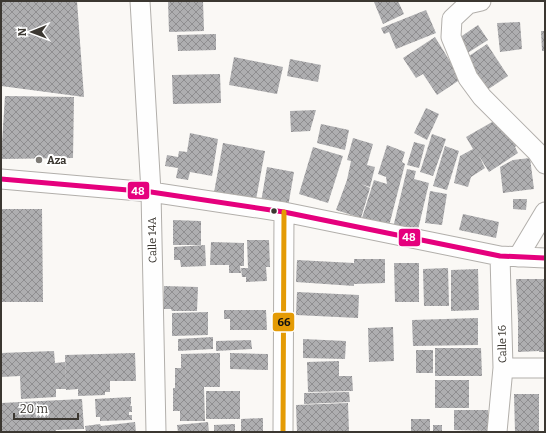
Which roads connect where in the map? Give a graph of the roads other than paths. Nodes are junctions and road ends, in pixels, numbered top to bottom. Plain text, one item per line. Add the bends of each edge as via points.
1 (140, 1) edge
2 (481, 1) edge
3 (545, 164) edge
4 (1, 179) edge
5 (151, 192) junction
6 (284, 212) junction
7 (545, 212) edge
8 (509, 256) junction
9 (545, 258) edge
10 (503, 368) junction
11 (545, 368) edge
12 (156, 432) edge
13 (283, 432) edge
14 (497, 432) edge

1 - 5 street, Calle 14A
2 - 3 street via 468,4 452,19 451,37 468,78 482,97 537,152
4 - 5 street
5 - 6 street
5 - 12 street, Calle 14A
6 - 8 street
6 - 13 street
7 - 8 street
8 - 9 street
8 - 10 street, Calle 16
10 - 11 street
10 - 14 street, Calle 16

